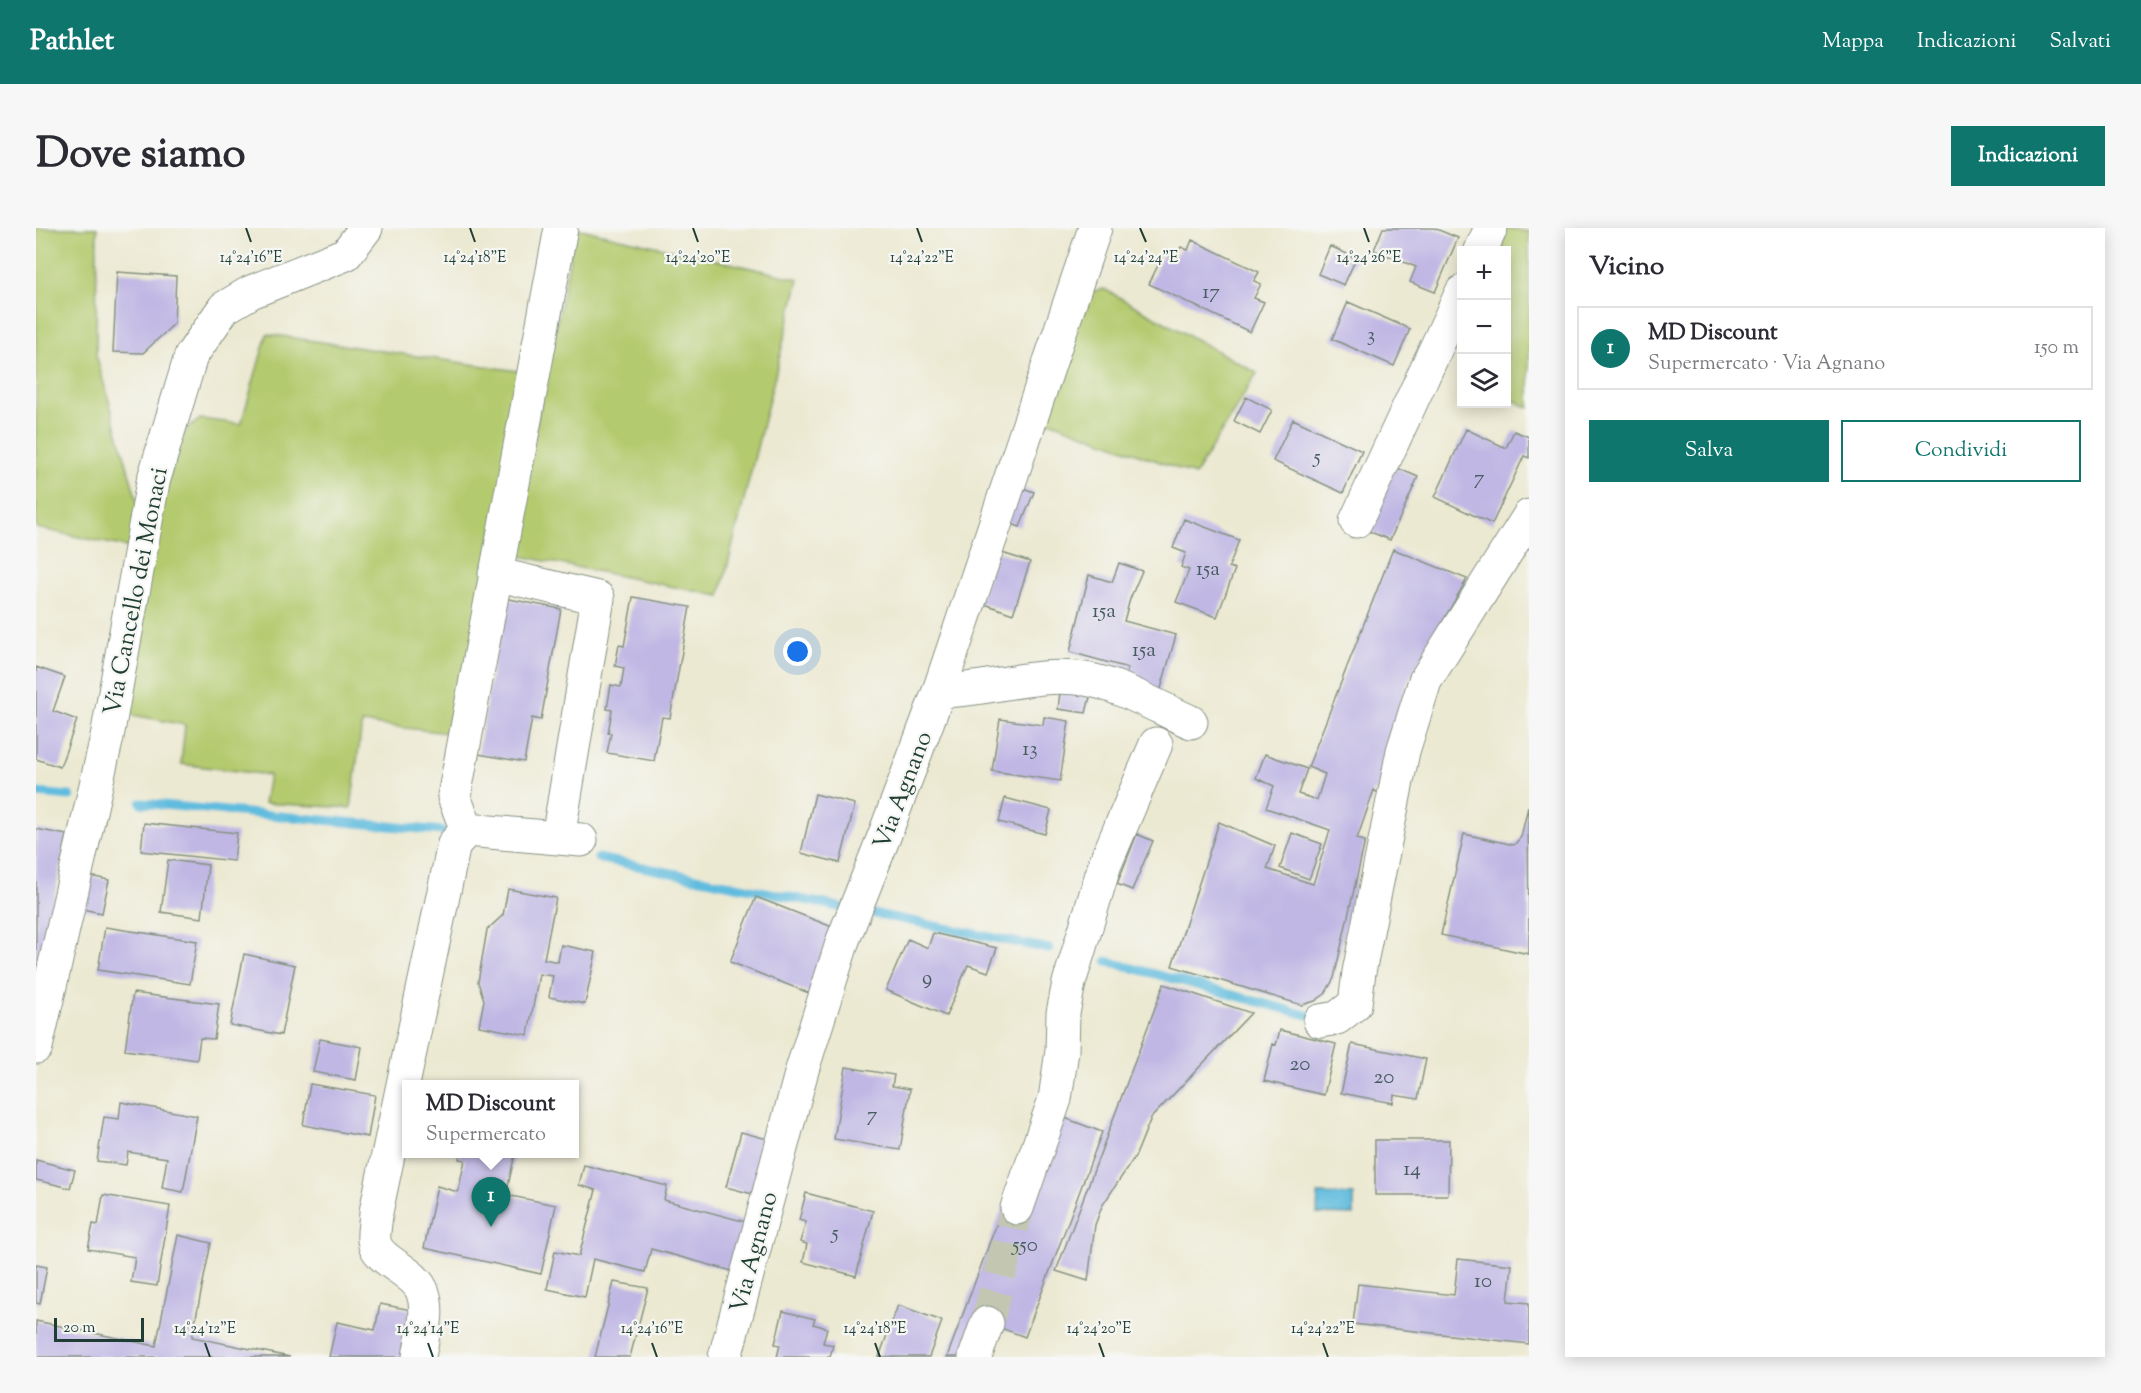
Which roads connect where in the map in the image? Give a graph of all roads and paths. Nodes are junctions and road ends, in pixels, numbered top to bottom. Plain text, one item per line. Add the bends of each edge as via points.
1 (366, 228) edge
2 (561, 228) edge
3 (1095, 228) edge
4 (1491, 228) edge
5 (1483, 246) edge
6 (1457, 300) edge
7 (1529, 516) edge
8 (1356, 521) dead end
9 (495, 574) junction
10 (939, 691) junction
11 (1191, 722) dead end
12 (1156, 744) dead end
13 (466, 830) junction
14 (1320, 1021) dead end
15 (36, 1047) edge
16 (405, 1080) edge
17 (402, 1093) edge
18 (1017, 1208) tunnel mouth
19 (987, 1323) tunnel mouth
20 (419, 1357) edge
21 (725, 1357) edge
22 (975, 1357) edge

1 - 15 street, Via Cancello dei Monaci via 346,254 251,292 224,308 191,356 153,482 107,737
2 - 9 street
3 - 10 street, Via Agnano
4 - 5 street
6 - 8 street
7 - 14 street via 1425,681 1403,751 1355,1004 1337,1018
9 - 13 street via 454,797
9 - 13 street via 598,598 569,839
10 - 11 street via 1059,676 1086,679
10 - 21 street, Via Agnano via 843,940 802,1070
12 - 18 street via 1105,864 1069,983 1055,1099
13 - 16 street via 454,844
17 - 20 street via 374,1242 383,1257 405,1271 423,1291 427,1311
19 - 22 street

